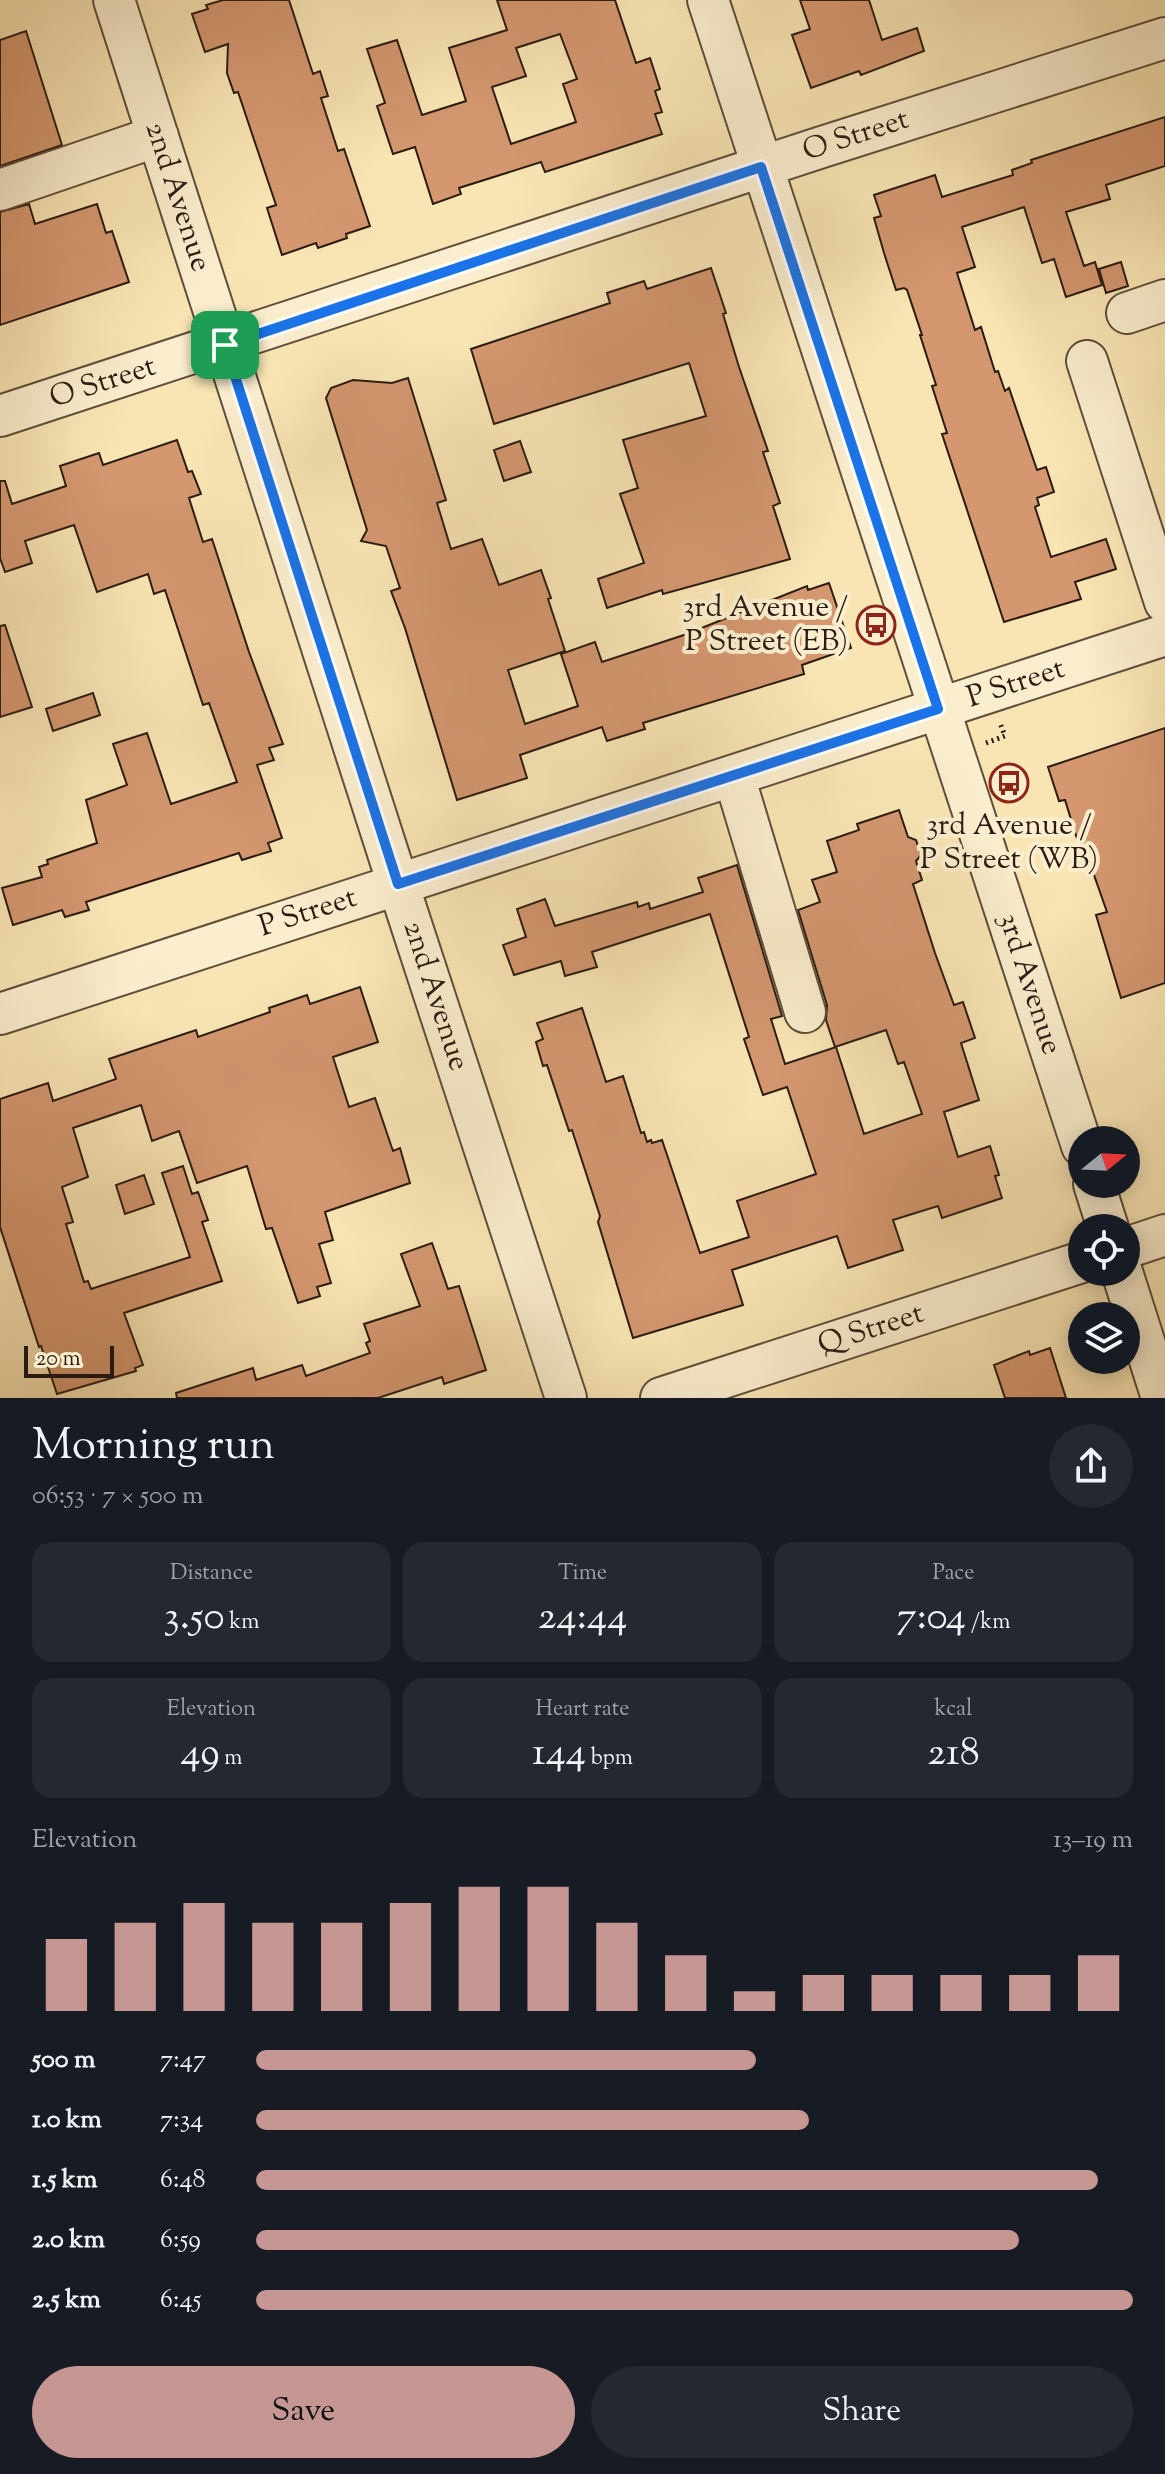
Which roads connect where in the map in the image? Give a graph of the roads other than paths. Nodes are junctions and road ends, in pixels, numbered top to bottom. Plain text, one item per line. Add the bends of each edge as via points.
1 (114, 0) edge
2 (708, 0) edge
3 (1165, 38) edge
4 (158, 136) junction
5 (761, 167) junction
6 (0, 190) edge
7 (1165, 300) edge
8 (1127, 313) dead end
9 (225, 345) junction
10 (1087, 361) dead end
11 (0, 416) edge
12 (1165, 602) edge
13 (1165, 635) edge
14 (938, 709) junction
15 (734, 776) junction
16 (398, 884) junction
17 (805, 1012) dead end
18 (0, 1014) edge
19 (1075, 1126) edge
20 (1165, 1235) edge
21 (1140, 1243) edge
22 (1068, 1267) edge
23 (1126, 1286) edge
24 (566, 1398) edge
25 (661, 1398) edge
26 (1162, 1398) edge

1 - 4 street, 2nd Avenue
2 - 5 street, 3rd Avenue
3 - 5 street, O Street
4 - 6 street
4 - 9 street, 2nd Avenue
5 - 9 street, O Street
5 - 14 street, 3rd Avenue
7 - 8 street
9 - 11 street, O Street
9 - 16 street, 2nd Avenue
10 - 12 street
13 - 14 street, P Street
14 - 15 street, P Street
14 - 19 street, 3rd Avenue
15 - 16 street, P Street
15 - 17 street
16 - 18 street, P Street
16 - 24 street, 2nd Avenue
20 - 21 street
22 - 25 street, Q Street
23 - 26 street

